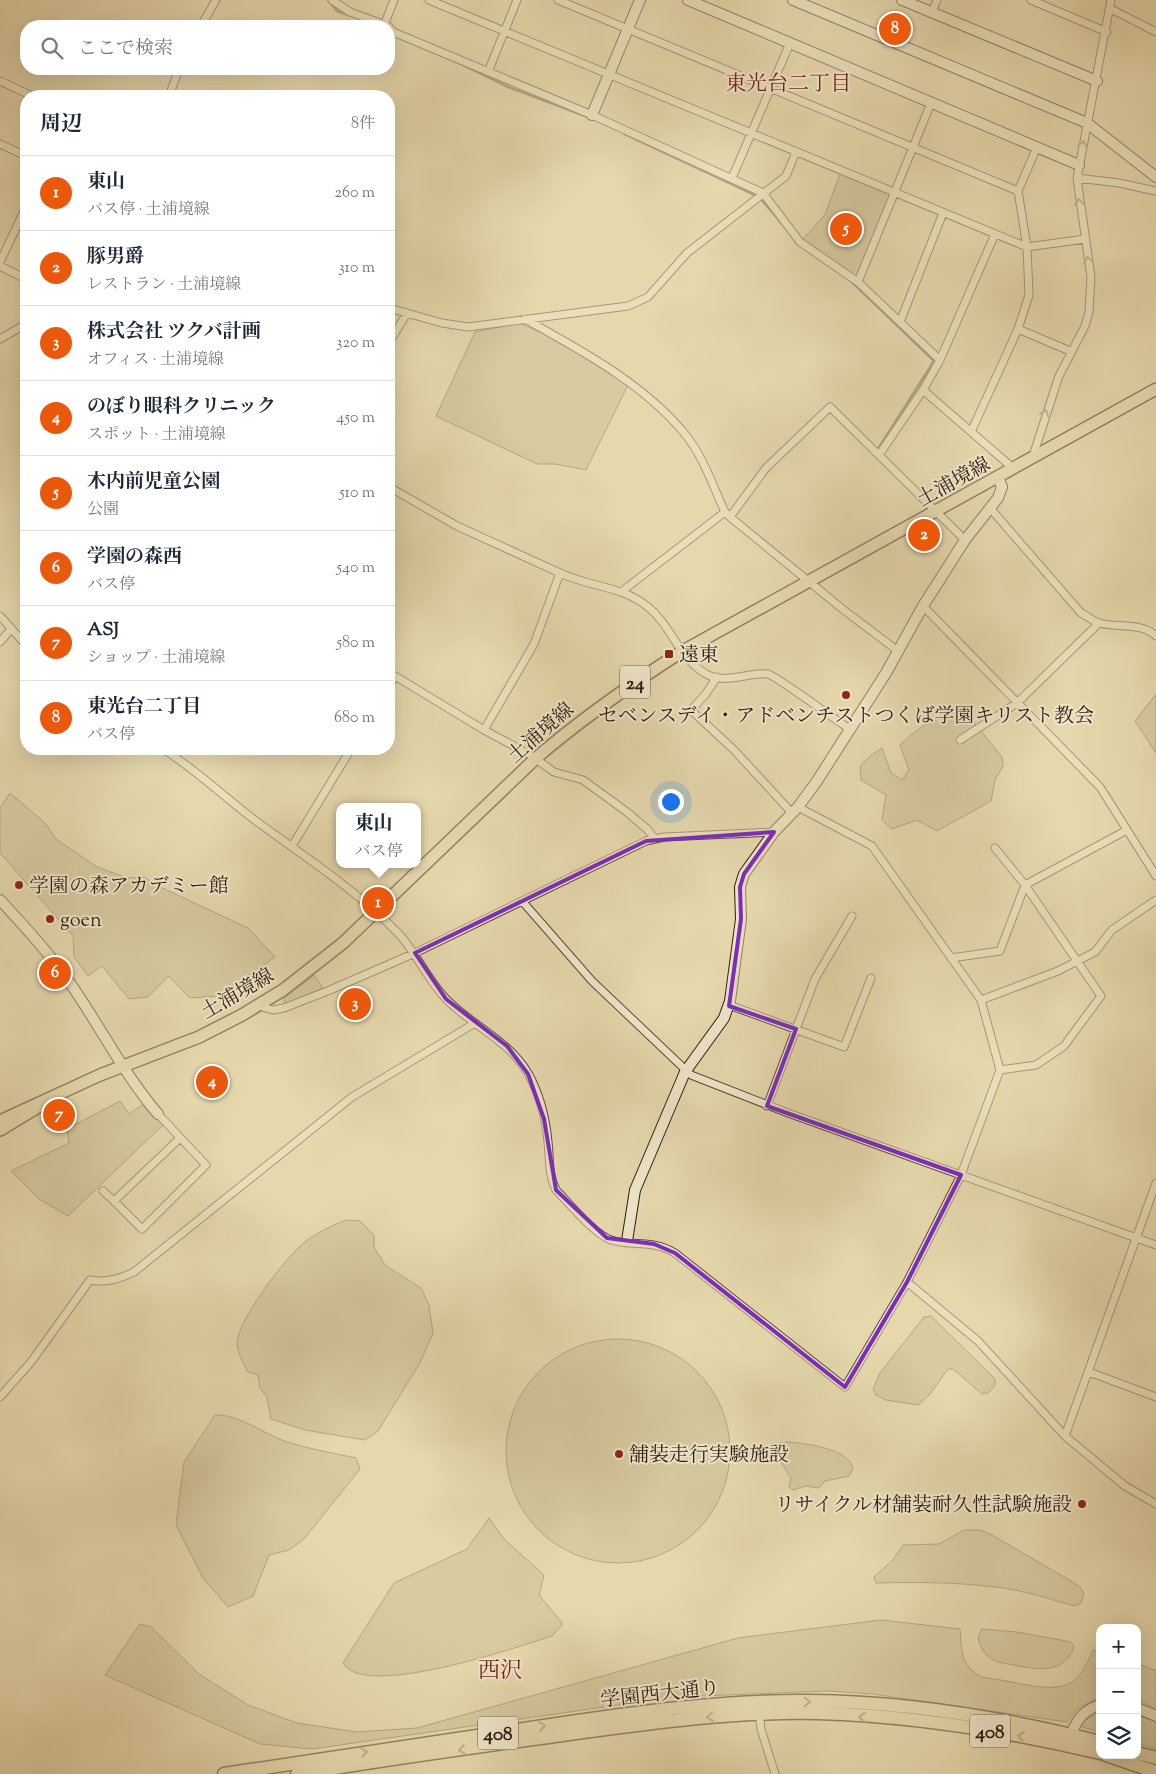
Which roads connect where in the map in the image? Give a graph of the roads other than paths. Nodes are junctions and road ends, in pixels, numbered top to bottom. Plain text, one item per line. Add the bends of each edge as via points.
1 (216, 0) edge
2 (332, 0) edge
3 (394, 0) edge
4 (429, 0) edge
5 (517, 0) edge
6 (558, 0) edge
7 (640, 0) edge
8 (688, 0) edge
9 (793, 0) edge
10 (902, 0) edge
11 (937, 0) edge
12 (1031, 0) edge
13 (1111, 0) edge
14 (1111, 9) junction
15 (932, 12) junction
16 (204, 20) edge
17 (371, 20) edge
18 (389, 20) edge
19 (628, 29) junction
20 (504, 32) junction
21 (1107, 32) junction
22 (1156, 32) edge
23 (395, 33) edge
24 (790, 43) junction
25 (488, 72) junction
26 (177, 75) edge
27 (609, 75) junction
28 (1097, 80) junction
29 (0, 81) edge
30 (771, 88) junction
31 (20, 90) edge
32 (171, 90) edge
33 (930, 102) junction
34 (592, 115) junction
35 (1087, 123) junction
36 (751, 134) junction
37 (0, 144) edge
38 (912, 147) junction
39 (1037, 147) junction
40 (796, 152) junction
41 (20, 153) edge
42 (1079, 165) junction
43 (1156, 177) edge
44 (732, 178) junction
45 (1077, 178) junction
46 (1018, 191) junction
47 (1156, 191) edge
48 (763, 193) junction
49 (894, 193) junction
50 (944, 213) junction
51 (20, 220) edge
52 (995, 234) junction
53 (1084, 239) junction
54 (1027, 247) junction
55 (0, 262) edge
56 (0, 266) edge
57 (20, 276) edge
58 (858, 282) junction
59 (395, 310) edge
60 (406, 313) junction
61 (525, 319) junction
62 (900, 322) junction
63 (20, 327) edge
64 (1018, 329) junction
65 (395, 332) edge
66 (0, 339) edge
67 (1070, 351) junction
68 (940, 360) junction
69 (1156, 389) edge
70 (923, 390) junction
71 (971, 432) junction
72 (881, 452) junction
73 (1032, 459) junction
74 (1014, 469) junction
75 (998, 477) junction
76 (395, 490) edge
77 (990, 508) junction
78 (936, 512) junction
79 (727, 514) junction
80 (965, 540) junction
81 (560, 573) junction
82 (809, 582) junction
83 (621, 592) junction
84 (923, 606) junction
85 (0, 616) edge
86 (1100, 623) junction
87 (11, 629) junction
88 (1156, 636) edge
89 (20, 639) edge
90 (0, 642) edge
91 (898, 651) junction
92 (681, 652) junction
93 (395, 676) edge
94 (717, 677) junction
95 (1017, 703) junction
96 (850, 729) junction
97 (484, 730) junction
98 (960, 740) dead end
99 (172, 755) edge
100 (347, 755) edge
101 (535, 759) junction
102 (795, 810) junction
103 (1127, 830) junction
104 (774, 832) junction
105 (655, 839) junction
106 (292, 846) junction
107 (995, 848) dead end
108 (1156, 876) edge
109 (1025, 885) junction
110 (0, 900) edge
111 (1156, 900) edge
112 (522, 901) junction
113 (375, 912) junction
114 (852, 916) dead end
115 (415, 953) junction
116 (951, 958) junction
117 (1078, 961) junction
118 (871, 978) dead end
119 (981, 1000) junction
120 (729, 1005) junction
121 (259, 1006) junction
122 (475, 1023) junction
123 (796, 1029) junction
124 (121, 1066) junction
125 (1000, 1070) junction
126 (685, 1072) junction
127 (55, 1094) junction
128 (767, 1106) junction
129 (158, 1114) joint
130 (0, 1121) edge
131 (0, 1130) edge
132 (180, 1138) junction
133 (961, 1175) junction
134 (1156, 1183) edge
135 (102, 1192) dead end
136 (114, 1201) junction
137 (1136, 1238) junction
138 (627, 1241) junction
139 (1156, 1245) edge
140 (907, 1282) junction
141 (1088, 1372) junction
142 (0, 1397) edge
143 (1156, 1397) edge
144 (1066, 1436) junction
145 (1156, 1504) edge
146 (1096, 1707) edge
147 (759, 1709) junction
148 (1141, 1710) edge
149 (1156, 1716) edge
150 (1070, 1740) junction
151 (1096, 1742) edge
152 (1096, 1751) edge
153 (1141, 1753) edge
154 (1156, 1758) edge
155 (1118, 1759) edge
156 (317, 1768) edge
157 (1156, 1772) edge
158 (228, 1774) edge
159 (296, 1774) edge
160 (775, 1774) edge

1 - 16 street
2 - 17 street
3 - 18 street
4 - 20 street
5 - 20 street
6 - 19 street
7 - 19 street
8 - 24 street
9 - 35 street
10 - 15 street
11 - 15 street
12 - 21 street
13 - 14 street
14 - 21 street
14 - 22 street
15 - 28 street
19 - 27 street
19 - 30 street
20 - 25 street
20 - 27 street
21 - 28 street
23 - 25 street
24 - 30 street
24 - 33 street
25 - 34 street
26 - 32 street
27 - 34 street
27 - 36 street
28 - 35 street
29 - 31 street
30 - 36 street
30 - 38 street
33 - 38 street
33 - 39 street
34 - 44 street
42 -> 35 street
35 - 43 street
36 - 40 street
36 - 44 street
37 - 41 street
38 - 46 street
38 - 49 street
39 - 42 street
39 - 46 street
40 - 48 street via 786,176
40 - 49 street
42 - 45 street
44 - 48 street
45 - 47 street
53 -> 45 street
46 - 54 street
48 - 58 street via 800,242
48 - 61 street via 687,253 656,290 639,301 622,308
49 - 50 street
49 - 58 street
50 - 52 street
50 - 62 street
51 - 55 street
52 - 54 street
52 - 68 street
53 - 54 street
67 -> 53 street via 1085,326 1092,295
54 - 64 street via 1029,295
56 - 57 street
58 - 62 street
59 - 60 street
60 - 61 street via 468,327
60 - 65 street
61 - 79 street via 630,383 667,416 686,435
62 - 68 street
63 - 66 street
64 - 67 street
64 - 71 street
73 -> 67 street via 1044,416
68 - 70 street
69 - 73 main road, 土浦境線 / 24
70 - 71 street
70 - 72 street
71 - 74 street
72 - 78 street
72 - 79 street via 830,407 766,468
73 - 74 main road, 土浦境線 / 24
74 - 75 main road, 土浦境線 / 24
75 - 77 street via 1001,493
75 - 78 main road, 土浦境線 / 24
76 - 81 street via 457,526
77 - 80 street
77 - 86 street via 1081,613
78 - 80 street
78 - 82 main road, 土浦境線 / 24
79 - 82 street
79 - 83 street
80 - 84 street
81 - 83 street via 586,584
81 - 97 street via 534,644
82 - 91 street
82 - 92 main road, 土浦境線 / 24
83 - 92 street via 650,608
84 - 91 street
84 - 95 street
85 - 87 street
86 - 88 street via 1133,627
86 - 95 street
87 - 89 street
87 - 90 street
91 - 96 street
92 - 94 street via 708,675
92 - 101 main road, 土浦境線 / 24 via 600,706
93 - 97 street
94 - 96 street via 770,674
94 - 102 street via 692,710
95 - 98 street
95 - 103 street via 1100,787
96 - 102 street
97 - 101 street
99 - 106 street
100 - 106 street
101 - 105 street via 554,772 584,780
101 - 113 main road, 土浦境線 / 24
102 - 104 street
102 - 116 street via 872,846
103 - 108 street
103 - 109 street
104 - 105 street
104 - 120 street via 744,874 740,887 741,918
105 - 112 street via 594,864
106 - 113 street via 329,872
107 - 109 street
109 - 116 street via 1000,951
109 - 117 street
110 - 124 street via 40,944 70,984
111 - 117 street via 1122,922 1094,952
112 - 115 street
112 - 126 street via 592,981
113 - 115 street
113 - 121 main road, 土浦境線 / 24 via 314,967
114 - 123 street via 815,979
115 - 121 street via 284,1008 273,1010
115 - 122 street via 446,999
116 - 119 street
117 - 119 street
117 - 125 street via 1101,996 1064,1046 1036,1065
118 - 123 street via 844,1047
119 - 125 street
120 - 123 street
120 - 126 street via 724,1018
121 - 124 main road, 土浦境線 / 24 via 169,1050
122 - 138 street via 507,1046 528,1074 544,1119 551,1180 556,1190 601,1234 612,1240
122 - 142 street via 352,1096 134,1272 103,1282 90,1280 31,1362
123 - 128 street
124 - 127 main road, 24
124 - 129 street
125 - 133 street
126 - 128 street
126 - 138 street via 635,1190
127 - 130 main road, 24
127 - 131 main road, 24 via 23,1118
128 - 133 street
129 - 132 street
132 - 136 street
132 - 136 street via 206,1166 142,1229
133 - 137 street
133 - 140 street
134 - 137 street
135 - 136 street
137 - 139 street
137 - 141 street
138 - 140 street via 654,1244 675,1253 845,1388
140 - 144 street via 978,1340
141 - 143 street
141 - 144 street
144 - 145 street via 1125,1486
146 - 150 street via 1080,1717
147 - 150 highway, 学園西大通り / 408 via 811,1701 897,1707 984,1718
147 - 156 highway, 学園西大通り / 408 via 680,1707
147 - 160 street via 761,1729
148 - 149 street
150 - 151 highway, 学園西大通り / 408
150 - 152 highway, 学園西大通り / 408
153 - 154 highway
155 - 157 highway
156 - 158 highway, 学園西大通り / 408
156 - 159 highway, 学園西大通り / 408

